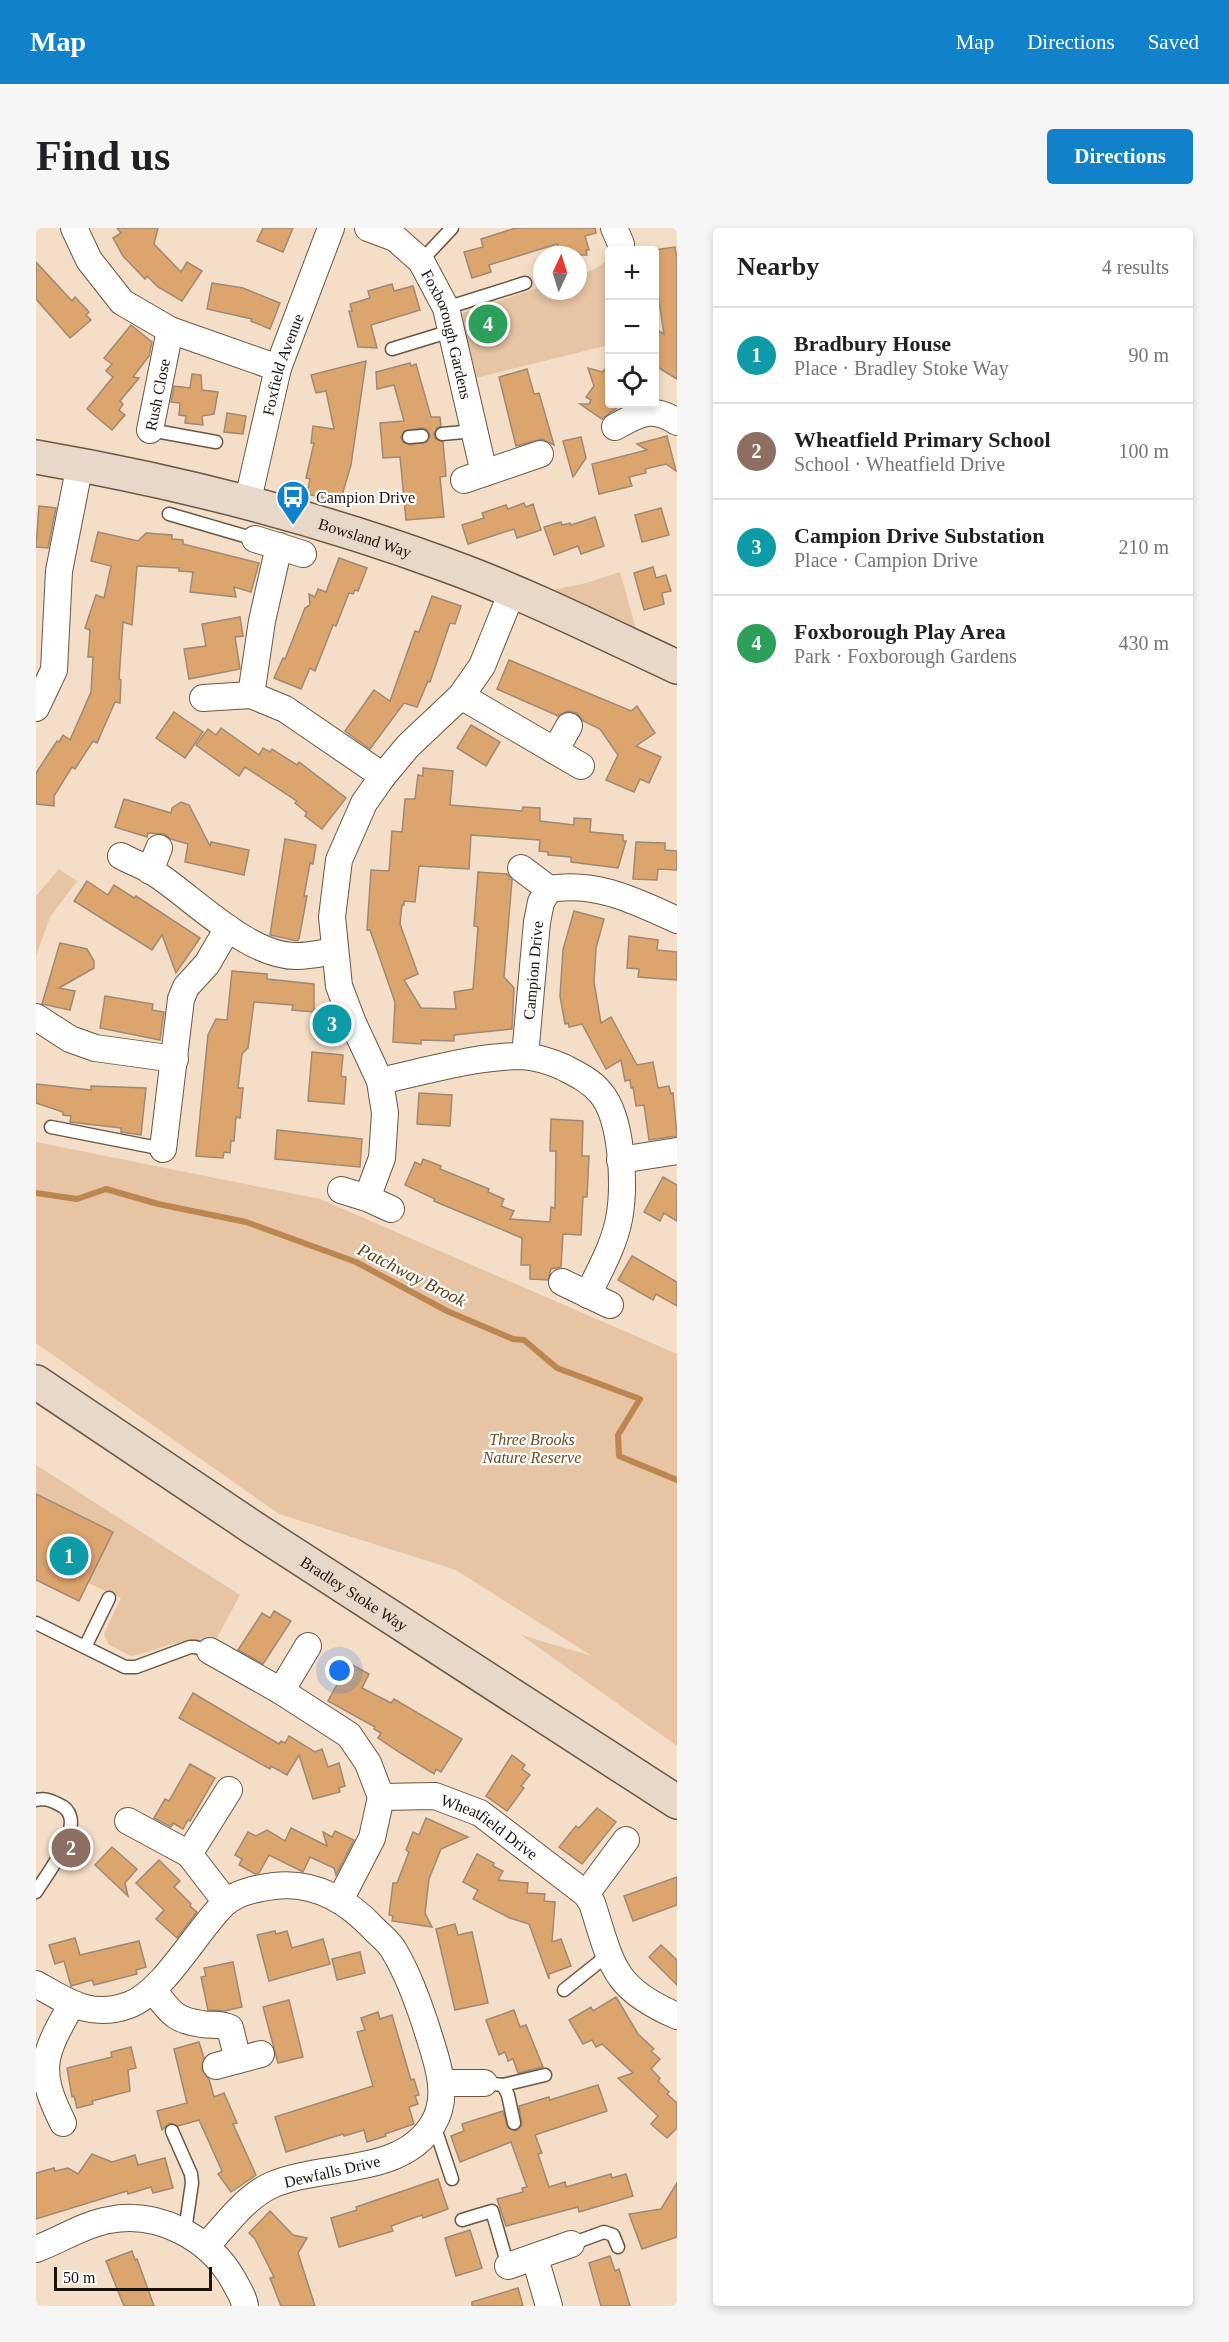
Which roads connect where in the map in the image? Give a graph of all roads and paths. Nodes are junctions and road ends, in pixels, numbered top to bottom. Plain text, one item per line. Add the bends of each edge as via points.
1 (74, 228) edge
2 (331, 228) edge
3 (368, 228) edge
4 (452, 228) edge
5 (421, 261) junction
6 (525, 283) dead end
7 (448, 320) junction
8 (170, 330) junction
9 (392, 349) dead end
10 (278, 368) junction
11 (643, 408) edge
12 (677, 422) edge
13 (615, 427) dead end
14 (150, 430) joint
15 (474, 430) junction
16 (442, 434) dead end
17 (422, 436) dead end
18 (409, 437) dead end
19 (216, 442) dead end
20 (540, 454) dead end
21 (36, 457) edge
22 (80, 464) junction
23 (247, 504) junction
24 (169, 514) dead end
25 (279, 546) joint
26 (47, 568) edge
27 (512, 592) junction
28 (677, 667) edge
29 (251, 695) junction
30 (461, 696) junction
31 (203, 698) dead end
32 (36, 708) edge
33 (569, 726) dead end
34 (555, 751) junction
35 (581, 766) dead end
36 (383, 776) junction
37 (121, 856) dead end
38 (521, 868) dead end
39 (549, 889) junction
40 (676, 916) edge
41 (228, 928) junction
42 (334, 951) junction
43 (36, 1017) edge
44 (525, 1056) junction
45 (175, 1059) junction
46 (380, 1081) junction
47 (51, 1127) dead end
48 (163, 1149) joint
49 (677, 1151) edge
50 (620, 1160) junction
51 (341, 1190) dead end
52 (368, 1198) junction
53 (391, 1209) dead end
54 (562, 1282) dead end
55 (36, 1382) edge
56 (109, 1598) dead end
57 (36, 1623) edge
58 (308, 1646) dead end
59 (85, 1647) junction
60 (210, 1651) joint
61 (281, 1691) junction
62 (230, 1790) dead end
63 (381, 1797) junction
64 (36, 1800) edge
65 (677, 1802) edge
66 (128, 1821) dead end
67 (626, 1840) dead end
68 (189, 1854) junction
69 (36, 1892) edge
70 (586, 1894) junction
71 (340, 1900) junction
72 (225, 1902) junction
73 (609, 1954) junction
74 (36, 1984) edge
75 (153, 1990) junction
76 (564, 1990) dead end
77 (72, 2004) junction
78 (677, 2016) edge
79 (238, 2060) dead end
80 (545, 2075) dead end
81 (39, 2082) edge
82 (441, 2083) junction
83 (494, 2084) junction
84 (63, 2123) dead end
85 (434, 2123) junction
86 (514, 2123) dead end
87 (172, 2131) dead end
88 (452, 2179) dead end
89 (462, 2220) dead end
90 (185, 2231) junction
91 (571, 2244) joint
92 (206, 2246) junction
93 (618, 2247) dead end
94 (36, 2249) edge
95 (536, 2258) junction
96 (508, 2266) joint
97 (245, 2306) edge
98 (549, 2306) edge

1 - 8 street, Rush Close via 89,260 122,302
2 - 10 street, Foxfield Avenue
3 - 5 street, Foxborough Gardens via 394,238
4 - 5 lane
5 - 7 street, Foxborough Gardens
6 - 7 lane
7 - 9 lane
7 - 15 street, Foxborough Gardens
8 - 10 street, Rush Close
8 - 14 street, Rush Close
10 - 23 street, Foxfield Avenue
11 - 12 street
11 - 13 street
14 - 19 lane, Rush Close
15 - 16 lane
15 - 20 street, Foxborough Gardens via 474,476
17 - 18 lane
21 - 22 street, Bowsland Way
22 - 23 street, Bowsland Way
22 - 26 street
23 - 27 street, Bowsland Way via 375,541
24 - 25 lane
25 - 29 street
26 - 32 street via 54,670
27 - 28 street, Bowsland Way
27 - 30 street via 482,666
29 - 31 street
29 - 36 street via 285,709
30 - 34 street
30 - 36 street via 408,746
33 - 34 street
34 - 35 street
36 - 42 street via 364,803 339,860 332,917
37 - 41 street via 154,860
38 - 39 street
39 - 40 street via 579,886 616,893
39 - 44 street, Campion Drive via 541,902 537,922
41 - 42 street via 272,952 296,956
41 - 45 street via 181,999
42 - 46 street via 339,986 352,1023
43 - 45 street via 70,1039 95,1048
44 - 46 street via 477,1060
44 - 50 street via 574,1073 601,1093 613,1114
45 - 48 street
46 - 52 street via 385,1113 382,1158
47 - 48 lane
49 - 50 street
50 - 54 street via 619,1220 599,1300
51 - 52 street
52 - 53 street
55 - 65 street, Bradley Stoke Way
56 - 59 lane
57 - 59 lane
58 - 61 street
59 - 60 lane via 125,1667 136,1667 190,1647
60 - 61 street
61 - 63 street via 349,1735 368,1763
62 - 68 street
63 - 70 street, Wheatfield Drive via 435,1796 480,1813
63 - 71 street via 372,1838
64 - 69 lane via 44,1798 65,1806 72,1819 71,1834
66 - 68 street
67 - 70 street
68 - 72 street
70 - 73 street, Wheatfield Drive
71 - 72 street via 313,1888 285,1884 257,1888
71 - 82 street via 391,1946 415,1993
72 - 75 street
73 - 76 lane
73 - 78 street, Wheatfield Drive via 628,1987 647,2002
74 - 77 street
75 - 77 street via 132,2004 112,2010 93,2011
75 - 79 street via 177,2019 230,2028
77 - 81 street via 41,2057
80 - 83 lane
81 - 84 street
82 - 83 street
82 - 85 street
83 - 86 lane via 508,2095
85 - 88 lane
85 - 92 street, Dewfalls Drive via 417,2142 378,2161 271,2185
87 - 90 lane via 191,2174
89 - 96 lane via 492,2211
90 - 92 street
90 - 94 street via 152,2220 110,2219 81,2227
91 - 93 lane via 604,2232 613,2235
91 - 95 street
92 - 97 street via 228,2271
95 - 96 street
95 - 98 street

